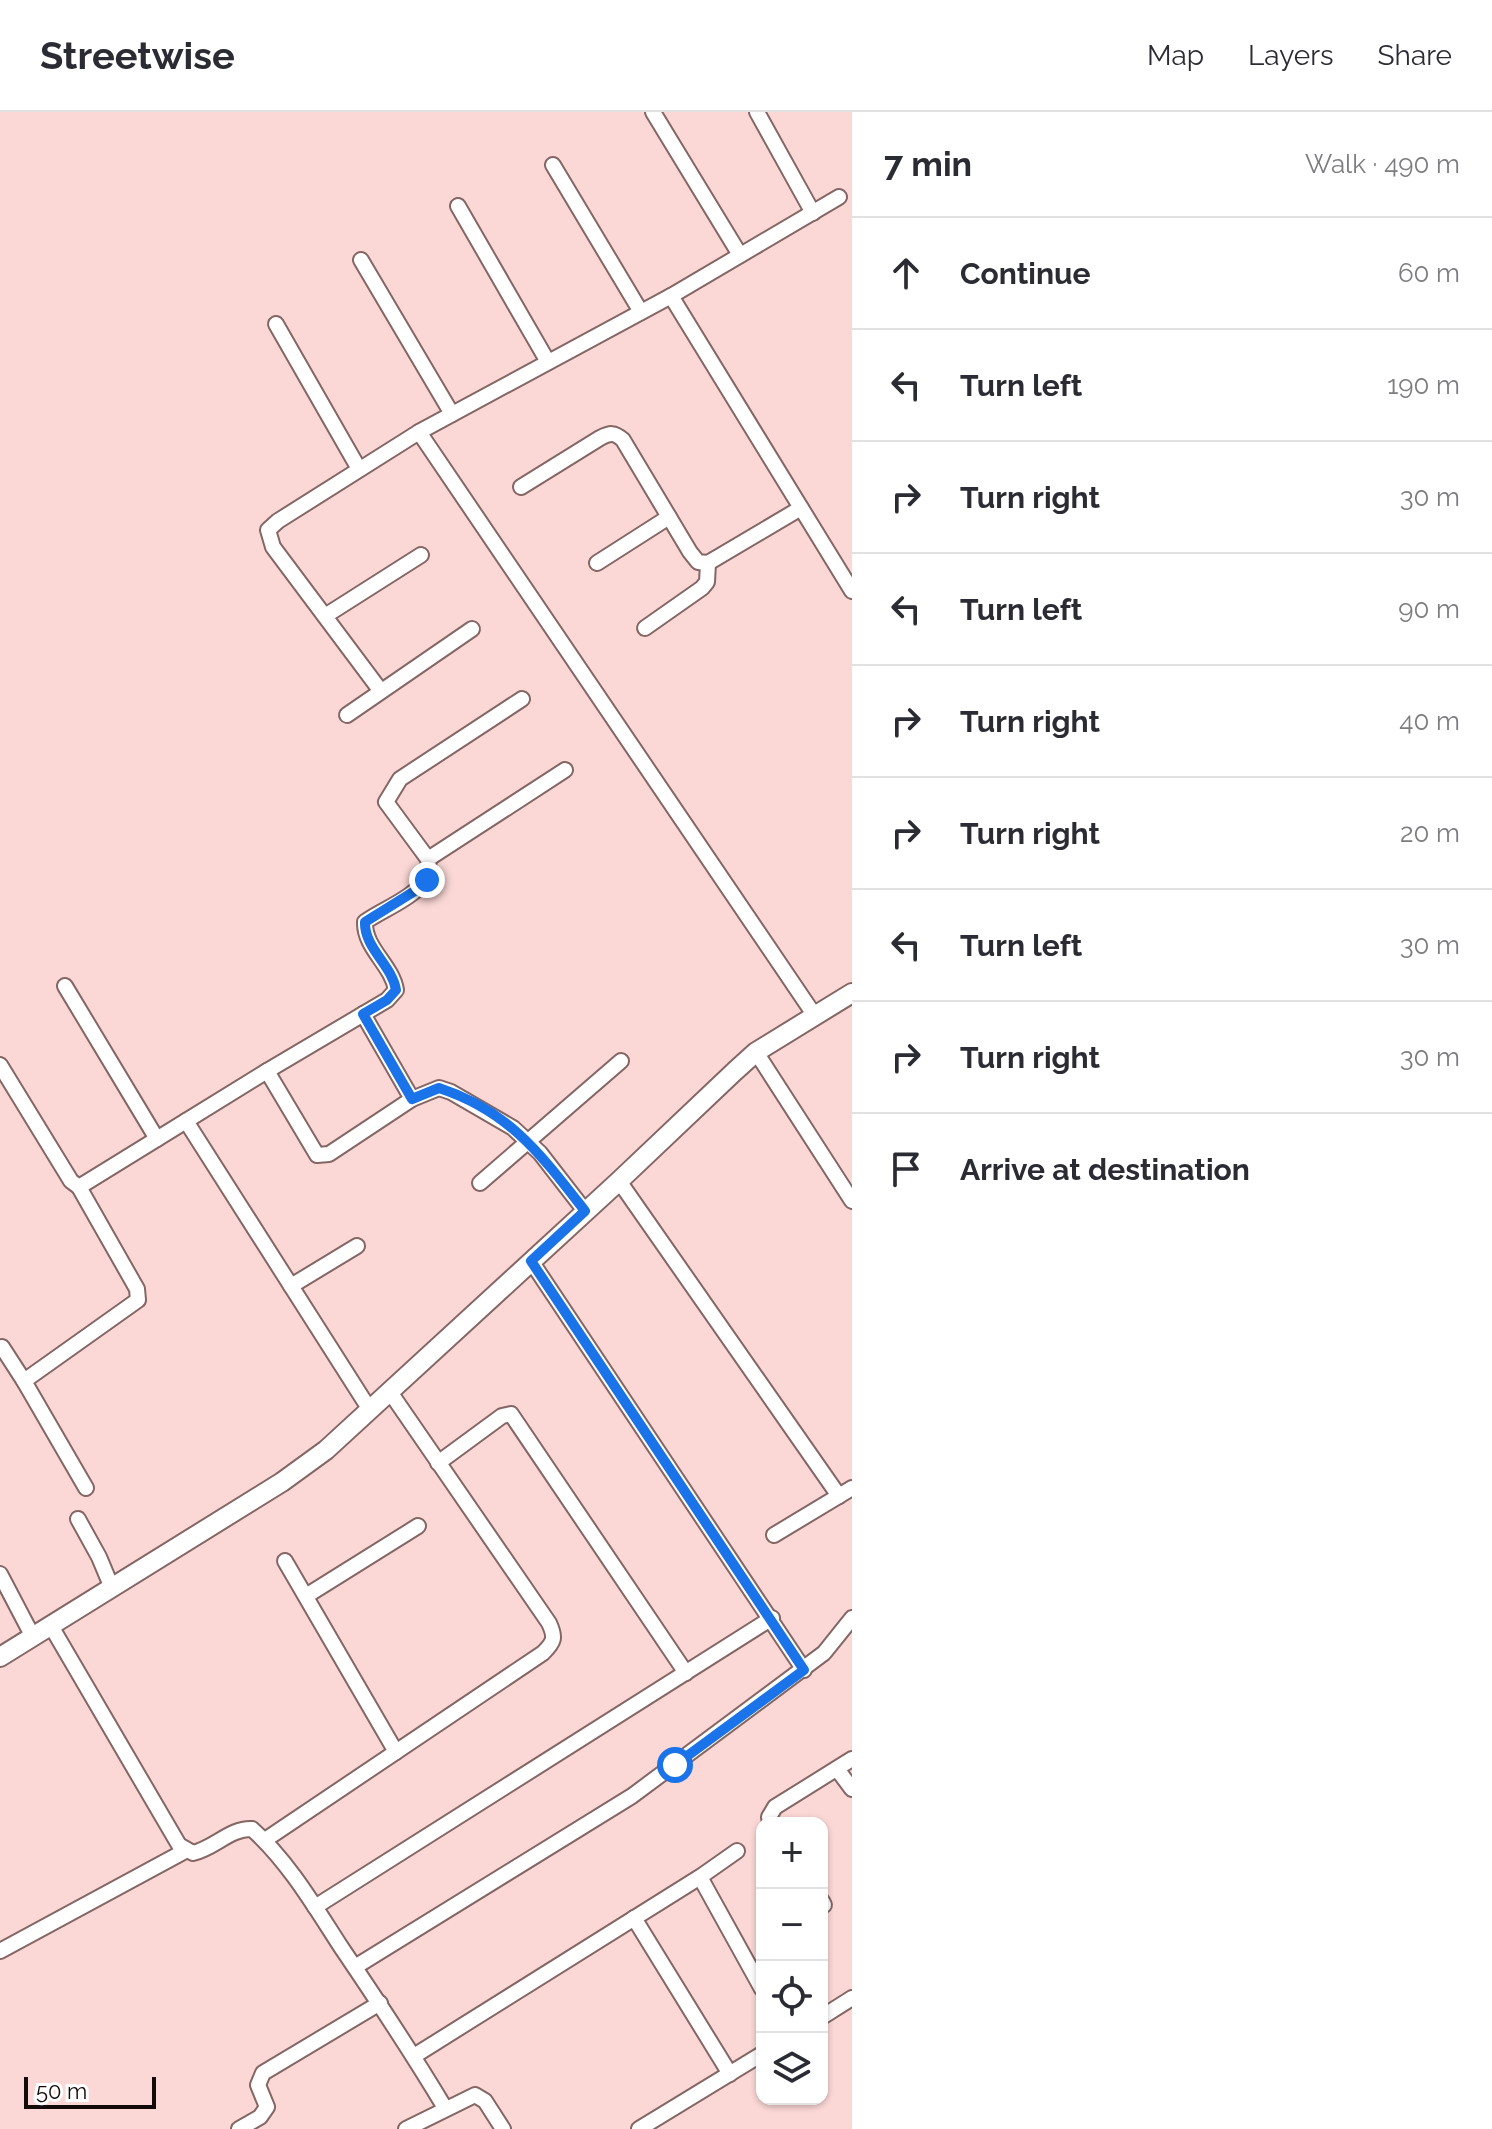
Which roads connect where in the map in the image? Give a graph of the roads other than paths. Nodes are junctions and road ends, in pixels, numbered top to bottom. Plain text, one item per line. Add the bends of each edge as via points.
1 (653, 112) edge
2 (757, 112) edge
3 (553, 165) dead end
4 (839, 197) dead end
5 (458, 206) dead end
6 (813, 213) junction
7 (740, 255) junction
8 (361, 260) dead end
9 (671, 296) junction
10 (641, 312) junction
11 (276, 324) dead end
12 (548, 362) junction
13 (452, 414) junction
14 (419, 432) junction
15 (359, 469) junction
16 (521, 487) dead end
17 (801, 508) junction
18 (669, 517) junction
19 (421, 555) dead end
20 (597, 563) dead end
21 (708, 563) junction
22 (852, 591) edge
23 (325, 616) junction
24 (645, 628) dead end
25 (472, 629) dead end
26 (380, 690) junction
27 (522, 699) dead end
28 (347, 715) dead end
29 (565, 770) dead end
30 (428, 859) junction
31 (65, 986) dead end
32 (852, 993) edge
33 (363, 1014) junction
34 (815, 1016) junction
35 (756, 1052) junction
36 (621, 1061) dead end
37 (0, 1065) edge
38 (267, 1071) junction
39 (412, 1099) junction
40 (186, 1121) junction
41 (157, 1139) junction
42 (529, 1141) junction
43 (619, 1181) junction
44 (480, 1183) dead end
45 (79, 1187) junction
46 (852, 1201) edge
47 (585, 1211) junction
48 (357, 1246) dead end
49 (531, 1261) junction
50 (291, 1286) junction
51 (2, 1347) dead end
52 (24, 1381) junction
53 (390, 1392) junction
54 (370, 1410) junction
55 (438, 1463) junction
56 (86, 1488) dead end
57 (852, 1488) edge
58 (839, 1496) junction
59 (78, 1519) dead end
60 (418, 1526) dead end
61 (774, 1535) dead end
62 (285, 1561) dead end
63 (0, 1574) edge
64 (112, 1588) junction
65 (306, 1596) junction
66 (772, 1618) junction
67 (852, 1618) edge
68 (51, 1626) junction
69 (33, 1637) junction
70 (0, 1657) edge
71 (804, 1670) junction
72 (686, 1673) junction
73 (396, 1752) junction
74 (852, 1759) edge
75 (837, 1769) junction
76 (852, 1789) edge
77 (769, 1817) edge
78 (265, 1840) junction
79 (185, 1851) junction
80 (737, 1851) dead end
81 (700, 1877) junction
82 (315, 1907) junction
83 (634, 1918) junction
84 (0, 1951) edge
85 (355, 1967) junction
86 (756, 1978) edge
87 (852, 1998) edge
88 (380, 2003) junction
89 (828, 2013) edge
90 (414, 2056) junction
91 (756, 2058) edge
92 (730, 2074) junction
93 (445, 2108) junction
94 (239, 2129) edge
95 (406, 2129) edge
96 (503, 2129) edge
97 (639, 2129) edge

1 - 7 street
2 - 6 street
3 - 10 street
4 - 6 street
5 - 12 street
6 - 7 street
7 - 9 street
8 - 13 street
9 - 10 street
9 - 17 street
10 - 12 street
11 - 15 street
12 - 13 street
13 - 14 street
14 - 15 street
14 - 34 street
15 - 23 street via 268,530 273,547
16 - 18 street via 610,433 623,440
17 - 21 street
17 - 22 street
18 - 20 street
18 - 21 street via 698,562
19 - 23 street
21 - 24 street via 702,588
23 - 26 street
25 - 26 street
26 - 28 street
27 - 30 street via 400,779 386,802
29 - 30 street
30 - 33 street via 427,880 418,889 365,922 365,934 396,990
31 - 41 street
32 - 34 street
33 - 38 street
33 - 39 street
34 - 35 street
35 - 43 street
35 - 46 street
36 - 42 street
37 - 45 street
38 - 39 street via 314,1152 322,1156
38 - 40 street
39 - 42 street via 439,1088 451,1092
40 - 41 street
40 - 50 street
41 - 45 street
42 - 44 street
42 - 47 street
43 - 47 street
43 - 58 street
45 - 52 street via 137,1289 138,1300
47 - 49 street
48 - 50 street
49 - 53 street
49 - 66 street
50 - 54 street
51 - 52 street
52 - 56 street
53 - 54 street
53 - 55 street
54 - 64 street via 282,1482
55 - 72 street via 511,1414
55 - 73 street via 549,1623 553,1643
57 - 58 street
58 - 61 street
59 - 64 street
60 - 65 street
62 - 65 street
63 - 69 street
64 - 68 street
65 - 73 street
66 - 71 street
66 - 72 street
67 - 71 street
68 - 69 street
68 - 79 street
69 - 70 street
71 - 85 street via 632,1796
72 - 82 street
73 - 78 street
74 - 75 street
75 - 76 street
75 - 77 street via 775,1807
78 - 79 street via 252,1829 241,1828 202,1851
78 - 82 street
79 - 84 street
80 - 81 street
81 - 83 street
81 - 86 street
82 - 85 street
83 - 90 street
83 - 92 street
85 - 88 street
87 - 89 street
88 - 90 street
88 - 94 street via 263,2073 258,2085 265,2112
90 - 93 street
91 - 92 street
92 - 97 street
93 - 95 street
93 - 96 street via 480,2097

